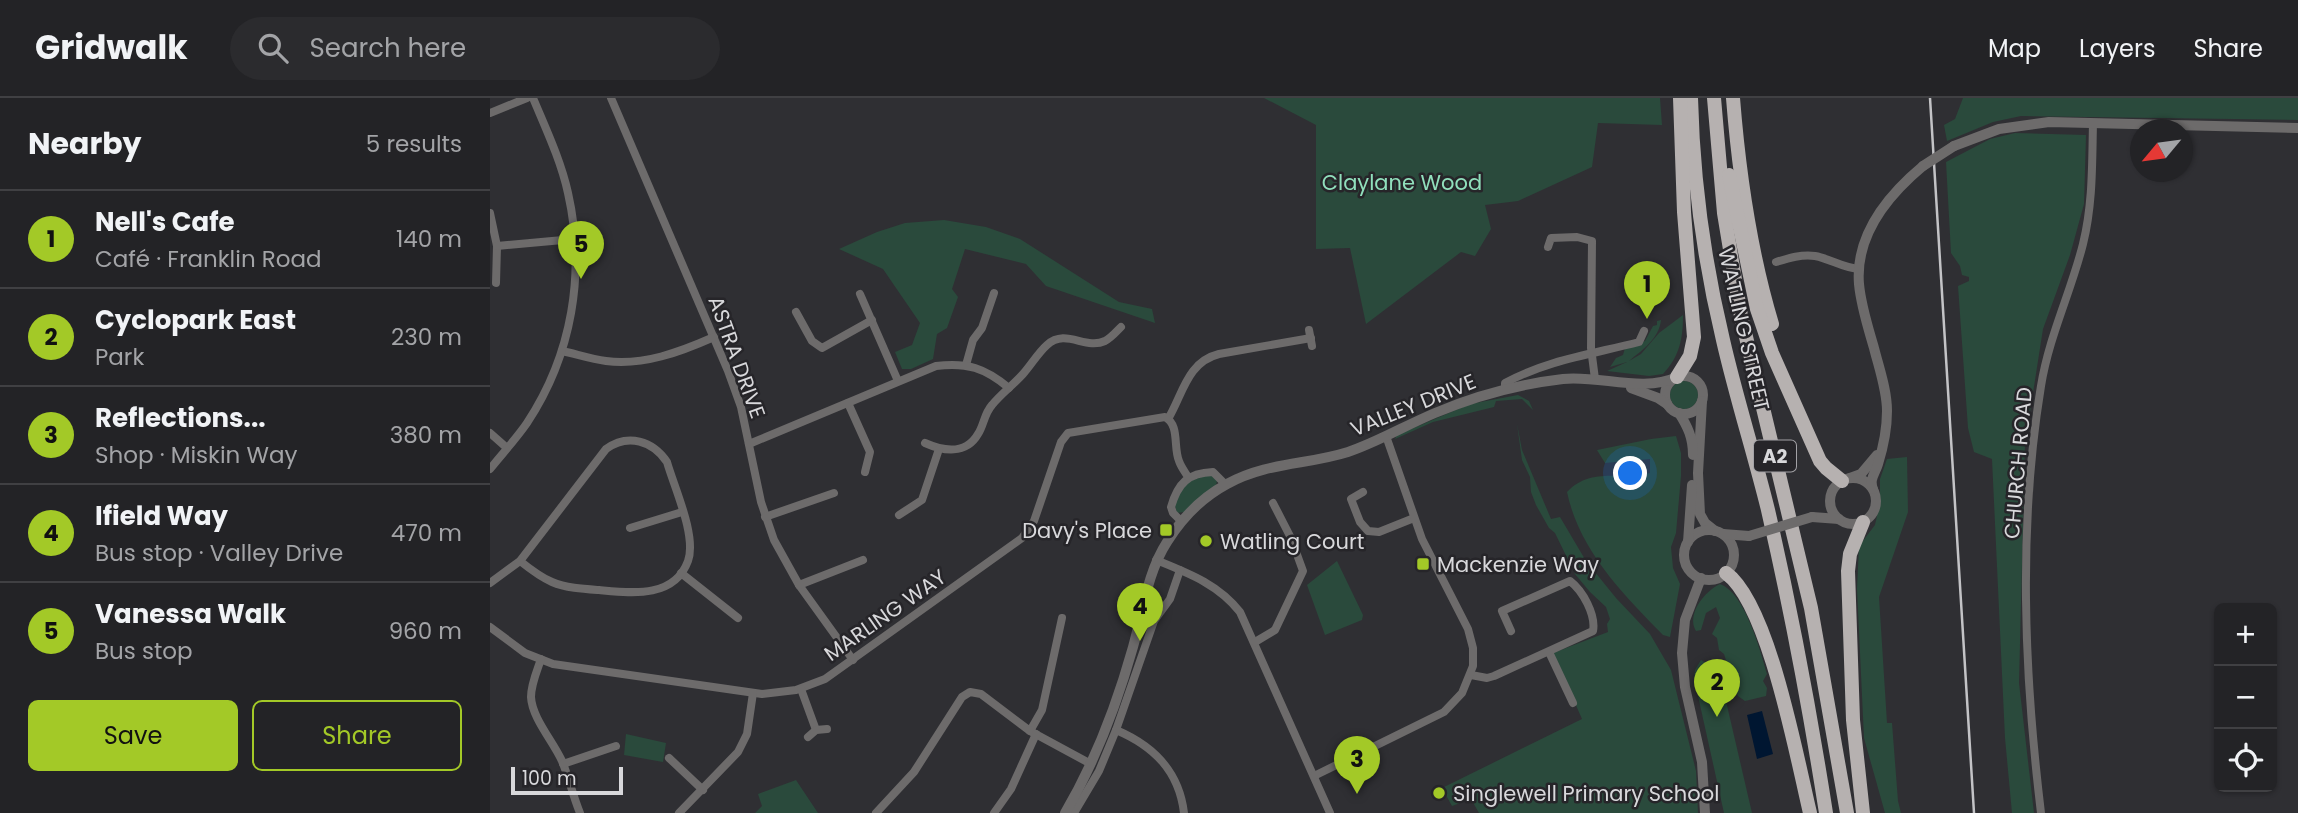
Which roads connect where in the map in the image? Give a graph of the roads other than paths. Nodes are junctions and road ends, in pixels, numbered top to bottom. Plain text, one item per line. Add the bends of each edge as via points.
1 (527, 98) edge
2 (533, 98) edge
3 (611, 98) edge
4 (1680, 98) edge
5 (1691, 98) edge
6 (1715, 98) edge
7 (1733, 98) edge
8 (490, 113) edge
9 (2093, 123) junction
10 (2298, 128) edge
11 (490, 213) edge
12 (1548, 228) dead end
13 (574, 239) junction
14 (497, 246) junction
15 (1776, 262) dead end
16 (1859, 269) junction
17 (496, 284) dead end
18 (994, 293) dead end
19 (860, 295) dead end
20 (796, 312) dead end
21 (872, 320) junction
22 (1121, 327) dead end
23 (1644, 331) dead end
24 (714, 337) junction
25 (1311, 338) dead end
26 (562, 351) junction
27 (1592, 354) junction
28 (966, 365) junction
29 (1677, 377) junction
30 (1595, 379) junction
31 (898, 380) junction
32 (1619, 382) junction
33 (1009, 388) junction
34 (1505, 390) junction
35 (1702, 401) junction
36 (848, 403) junction
37 (1668, 405) junction
38 (1798, 409) junction
39 (1679, 413) junction
40 (1168, 419) junction
41 (490, 433) edge
42 (1386, 436) junction
43 (925, 443) dead end
44 (749, 444) junction
45 (507, 448) junction
46 (939, 449) junction
47 (1880, 450) junction
48 (490, 469) edge
49 (864, 472) dead end
50 (1188, 477) junction
51 (1846, 480) junction
52 (1225, 484) junction
53 (1873, 489) junction
54 (1363, 492) dead end
55 (834, 493) dead end
56 (1831, 499) junction
57 (1273, 503) dead end
58 (682, 512) junction
59 (899, 515) dead end
60 (1815, 516) junction
61 (765, 517) junction
62 (1414, 517) junction
63 (1839, 519) junction
64 (1181, 521) junction
65 (1863, 522) junction
66 (630, 528) dead end
67 (1719, 533) junction
68 (1749, 536) junction
69 (1688, 542) junction
70 (1734, 555) junction
71 (863, 560) dead end
72 (1156, 560) junction
73 (520, 561) junction
74 (1180, 570) junction
75 (681, 573) junction
76 (1726, 573) junction
77 (1701, 578) junction
78 (490, 583) edge
79 (799, 585) junction
80 (738, 618) dead end
81 (1062, 618) dead end
82 (490, 627) edge
83 (1511, 631) dead end
84 (1255, 642) junction
85 (1549, 652) junction
86 (541, 659) junction
87 (853, 660) junction
88 (1471, 674) junction
89 (801, 689) junction
90 (753, 693) junction
91 (1573, 704) dead end
92 (827, 729) dead end
93 (816, 730) junction
94 (1116, 730) junction
95 (1033, 732) junction
96 (808, 737) dead end
97 (616, 746) dead end
98 (669, 758) dead end
99 (563, 764) junction
100 (1091, 764) junction
101 (1314, 776) junction
102 (703, 790) junction
103 (580, 813) edge
104 (679, 813) edge
105 (876, 813) edge
106 (993, 813) edge
107 (1065, 813) edge
108 (1074, 813) edge
109 (1184, 813) edge
110 (1330, 813) edge
111 (1705, 813) edge
112 (1810, 813) edge
113 (1826, 813) edge
114 (1847, 813) edge
115 (1863, 813) edge
116 (2041, 813) edge

1 - 8 street
2 - 13 street via 568,193
3 - 24 street, ASTRA DRIVE
4 - 29 highway via 1694,340
5 - 113 highway, WATLING STREET / A2 via 1704,248 1783,579
6 - 38 highway via 1751,286 1769,346
6 - 114 highway, WATLING STREET / A2 via 1724,213 1741,316 1811,608
7 - 38 highway via 1757,267
9 - 10 street
9 - 16 street, bridge via 2017,125 1954,146 1923,166 1880,211 1863,244
9 - 116 street, CHURCH ROAD via 2088,221 2047,357 2031,484 2027,638
11 - 14 street
12 - 27 street via 1549,242 1577,237 1592,241
13 - 14 street
13 - 26 street via 575,293
14 - 17 street
15 - 16 street via 1813,256
16 - 47 street via 1862,304 1887,404
18 - 28 street
19 - 21 street
20 - 21 street via 812,341 822,348
21 - 31 street
22 - 33 street via 1098,343 1066,338 1053,341
23 - 27 street via 1639,342 1619,351
24 - 26 street via 634,361 607,361
24 - 44 street, ASTRA DRIVE via 741,407
25 - 40 street via 1209,357 1191,373
26 - 45 street via 526,424
27 - 30 street
27 - 34 street via 1529,371 1505,383
28 - 31 street via 936,366
28 - 33 street via 992,374
29 - 32 street, VALLEY DRIVE via 1652,385
29 - 35 street via 1697,380
29 - 37 street via 1666,389
30 - 32 street, VALLEY DRIVE
30 - 34 street, VALLEY DRIVE via 1562,379
31 - 36 street
32 - 37 street, VALLEY DRIVE
33 - 46 street via 990,406 972,441 957,450
34 - 42 street, VALLEY DRIVE via 1453,406
35 - 39 street via 1693,412
35 - 67 street via 1700,514
36 - 44 street
36 - 49 street via 870,452
37 - 39 street
38 - 51 highway via 1820,461
39 - 69 street via 1693,442
40 - 50 street via 1174,427 1178,460
40 - 87 street, MARLING WAY via 1066,434 1034,521 1024,536
41 - 45 street
42 - 52 street, VALLEY DRIVE via 1342,453 1262,469
42 - 62 street
43 - 46 street
44 - 61 street, ASTRA DRIVE
45 - 48 street
46 - 59 street via 922,500
47 - 51 street via 1866,469
47 - 53 street
50 - 52 street via 1213,472
50 - 64 street via 1171,505
51 - 53 street via 1862,480
51 - 56 street via 1836,486
52 - 64 street, VALLEY DRIVE
53 - 65 street via 1874,512
54 - 62 street via 1351,499 1368,531 1379,532
55 - 61 street
56 - 60 street
56 - 63 street
57 - 84 street via 1303,571 1275,630
58 - 66 street
58 - 73 street via 660,452 637,440 622,441 606,449
58 - 75 street via 690,545
60 - 63 street
60 - 68 street, bridge
61 - 79 street, ASTRA DRIVE
62 - 88 street via 1468,629
63 - 65 street via 1850,524
64 - 72 street, VALLEY DRIVE
65 - 115 highway via 1848,571 1853,719
67 - 68 street
67 - 69 street via 1700,532
67 - 70 street via 1729,540
68 - 70 street
69 - 77 street via 1686,563
70 - 76 street
71 - 79 street
72 - 74 street
72 - 100 street, VALLEY DRIVE via 1120,688
73 - 75 street via 552,582 569,587 639,593 669,585
73 - 78 street
74 - 84 street via 1211,584 1228,598
74 - 94 street via 1170,598 1154,621
75 - 80 street
76 - 77 street via 1714,579
76 - 112 highway via 1741,587 1767,648
77 - 111 street via 1685,620 1682,653 1702,762
79 - 87 street, ASTRA DRIVE
81 - 95 street
82 - 86 street, MARLING WAY via 515,647
83 - 85 street via 1502,611 1570,581 1578,587 1595,622 1593,631
84 - 101 street
85 - 88 street via 1487,678
85 - 91 street
86 - 90 street, MARLING WAY via 574,668
86 - 99 street via 531,698
87 - 89 street, MARLING WAY
88 - 101 street via 1462,693 1444,712
89 - 90 street, MARLING WAY
89 - 93 street
90 - 102 street via 747,734 738,752
92 - 93 street
93 - 96 street
94 - 108 street
94 - 109 street via 1162,759 1174,776
95 - 100 street
95 - 105 street via 981,694 966,693 914,772
95 - 106 street via 1011,789
97 - 99 street
98 - 102 street
99 - 103 street
100 - 107 street, VALLEY DRIVE
101 - 110 street
102 - 104 street

